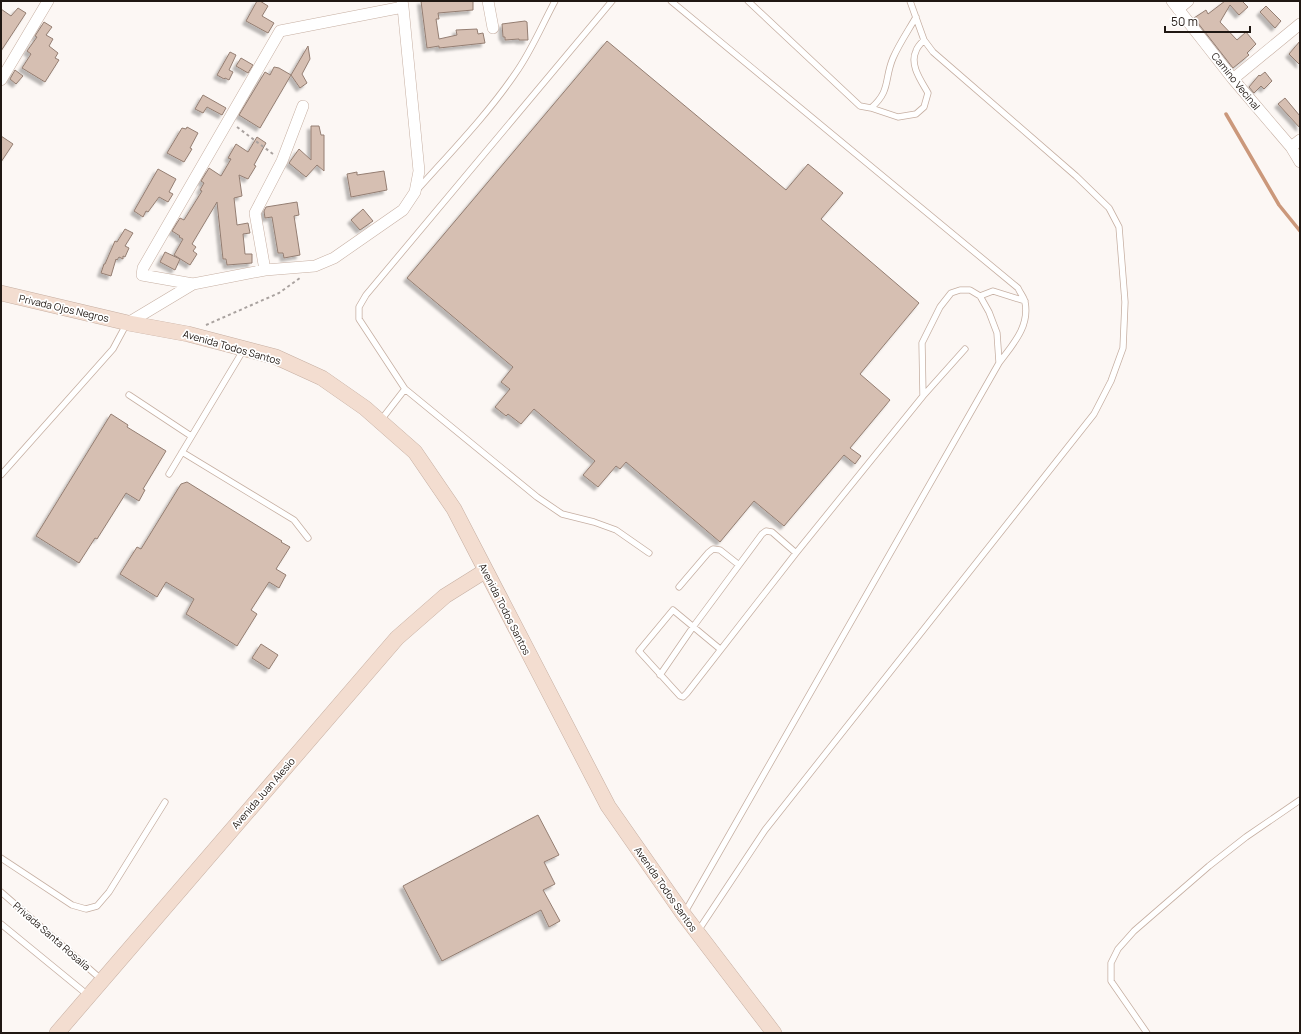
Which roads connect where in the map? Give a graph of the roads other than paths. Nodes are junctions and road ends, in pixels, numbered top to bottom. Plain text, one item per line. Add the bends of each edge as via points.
1 (48, 1) edge
2 (488, 1) edge
3 (555, 1) edge
4 (612, 1) edge
5 (671, 1) edge
6 (748, 1) edge
7 (910, 1) edge
8 (1188, 1) edge
9 (402, 4) edge
10 (1175, 5) edge
11 (916, 17) junction
12 (1300, 24) edge
13 (493, 28) dead end
14 (924, 40) junction
15 (1233, 79) junction
16 (1, 80) edge
17 (303, 106) dead end
18 (871, 108) junction
19 (1300, 140) edge
20 (1291, 147) junction
21 (1300, 162) edge
22 (415, 192) junction
23 (265, 270) junction
24 (193, 284) junction
25 (1, 293) edge
26 (980, 296) junction
27 (1025, 301) junction
28 (128, 323) junction
29 (244, 349) junction
30 (965, 349) dead end
31 (999, 363) junction
32 (405, 389) junction
33 (129, 395) dead end
34 (923, 396) junction
35 (380, 421) junction
36 (191, 436) junction
37 (182, 452) junction
38 (169, 474) dead end
39 (1, 475) edge
40 (308, 538) dead end
41 (649, 553) dead end
42 (796, 553) junction
43 (739, 565) junction
44 (485, 571) junction
45 (679, 587) dead end
46 (693, 627) junction
47 (720, 649) junction
48 (660, 675) junction
49 (1300, 800) edge
50 (165, 802) dead end
51 (1, 858) edge
52 (1, 892) edge
53 (684, 915) junction
54 (1, 924) edge
55 (697, 933) junction
56 (103, 980) junction
57 (89, 996) junction
58 (57, 1033) edge
59 (774, 1033) edge
60 (1147, 1033) edge

1 - 16 street
2 - 13 street
3 - 22 lane via 516,74 481,118
4 - 32 lane via 366,295 359,307 359,319
5 - 27 lane via 1018,288
6 - 18 lane via 860,106
7 - 11 lane
8 - 10 street
9 - 22 street via 419,171
9 - 24 street via 280,31 142,268 142,275
10 - 15 street, Camino Vecinal
11 - 14 lane
11 - 18 lane via 893,59 885,91
12 - 15 street
14 - 18 lane via 915,51 914,62 928,94 924,107 916,114 898,117
14 - 55 lane via 933,52 1076,176 1109,208 1119,227 1125,302 1123,348 1111,381 1094,414 765,830
15 - 20 street, Camino Vecinal
17 - 23 street via 282,161 255,213
19 - 20 street
20 - 21 street, Camino Vecinal
22 - 23 street via 403,210 334,258 315,266
23 - 24 street
24 - 28 street
25 - 28 street, Privada Ojos Negros
26 - 27 lane via 993,291
26 - 31 lane via 997,333
26 - 34 lane via 970,290 960,290 951,293 940,307 922,344
27 - 31 lane via 1026,313 1022,331
28 - 29 street, Avenida Todos Santos via 188,334
28 - 39 lane via 112,349
29 - 35 street, Avenida Todos Santos via 276,357 322,378
29 - 36 lane
30 - 34 lane
31 - 53 lane
32 - 35 lane
32 - 41 lane via 562,514 616,530
33 - 36 lane
34 - 42 lane
35 - 44 street, Avenida Todos Santos via 415,452 454,509
36 - 37 lane
37 - 38 lane
37 - 40 lane via 294,520
42 - 43 lane via 772,532 766,531
42 - 47 lane
43 - 45 lane via 720,550 713,549
43 - 46 lane
44 - 53 street, Avenida Todos Santos via 608,806
44 - 56 street, Avenida Juan Alesio via 445,596 397,638
46 - 47 lane
46 - 48 lane
46 - 48 lane via 673,610 640,649 640,654
47 - 48 lane via 683,697
49 - 60 lane via 1209,866 1134,931 1118,949 1110,963 1111,981
50 - 51 lane via 109,892 97,906 86,910 72,905
52 - 56 lane, Privada Santa Rosalía
53 - 55 street, Avenida Todos Santos
54 - 57 lane
55 - 59 street, Avenida Todos Santos
56 - 57 street, Avenida Juan Alesio
57 - 58 street, Avenida Juan Alesio

